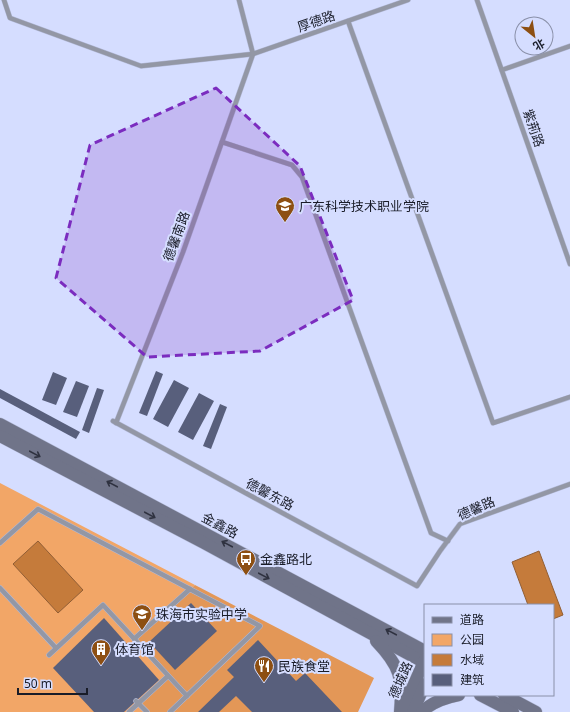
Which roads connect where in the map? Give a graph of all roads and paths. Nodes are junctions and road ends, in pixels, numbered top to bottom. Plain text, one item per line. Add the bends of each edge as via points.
1 (4, 0) edge
2 (239, 0) edge
3 (408, 0) edge
4 (477, 0) edge
5 (348, 21) junction
6 (570, 46) edge
7 (253, 54) junction
8 (502, 70) junction
9 (222, 142) junction
10 (570, 244) edge
11 (564, 246) junction
12 (570, 264) edge
13 (570, 396) edge
14 (115, 422) joint
15 (0, 424) edge
16 (0, 436) edge
17 (570, 484) edge
18 (448, 541) junction
19 (0, 542) edge
20 (417, 586) joint
21 (0, 588) edge
22 (190, 589) junction
23 (369, 633) junction
24 (134, 639) junction
25 (56, 648) junction
26 (49, 655) dead end
27 (424, 658) edge
28 (424, 659) edge
29 (424, 661) edge
30 (168, 676) junction
31 (424, 686) edge
32 (187, 696) junction
33 (454, 696) edge
34 (482, 696) edge
35 (506, 696) edge
36 (138, 702) junction
37 (129, 712) edge
38 (147, 712) edge
39 (170, 712) edge
40 (401, 712) edge
41 (413, 712) edge
42 (422, 712) edge
43 (513, 712) edge
44 (536, 712) edge

1 - 7 lane, 厚德路 via 10,18 141,66
2 - 7 lane
3 - 5 lane, 厚德路
4 - 8 lane, 紫荊路
5 - 7 lane, 厚德路
5 - 13 lane via 493,423
6 - 8 lane
7 - 9 lane, 德馨南路
8 - 11 lane, 紫荊路
9 - 14 lane, 德馨南路 via 183,252
9 - 18 lane via 292,165 302,177 431,533
10 - 11 lane
11 - 12 lane, 紫荊路
14 - 20 lane, 德馨东路
27 -> 15 street, 金鑫路
16 -> 23 street, 金鑫路
17 - 18 lane, 德馨路 via 460,524
18 - 20 lane, 德馨路
19 - 22 lane via 38,509
21 - 25 lane
22 - 24 lane
22 - 32 lane via 260,626
23 - 28 street, 金鑫路
23 - 40 street via 386,650 398,670 401,680
24 - 25 lane via 103,605
24 - 30 lane
25 - 26 lane
29 - 40 street, 德城路
30 - 32 lane
30 - 36 lane
31 - 41 street, 德城路
32 - 39 lane
33 - 42 street via 440,699
34 - 43 street
35 - 44 street
36 - 37 lane
36 - 38 lane

